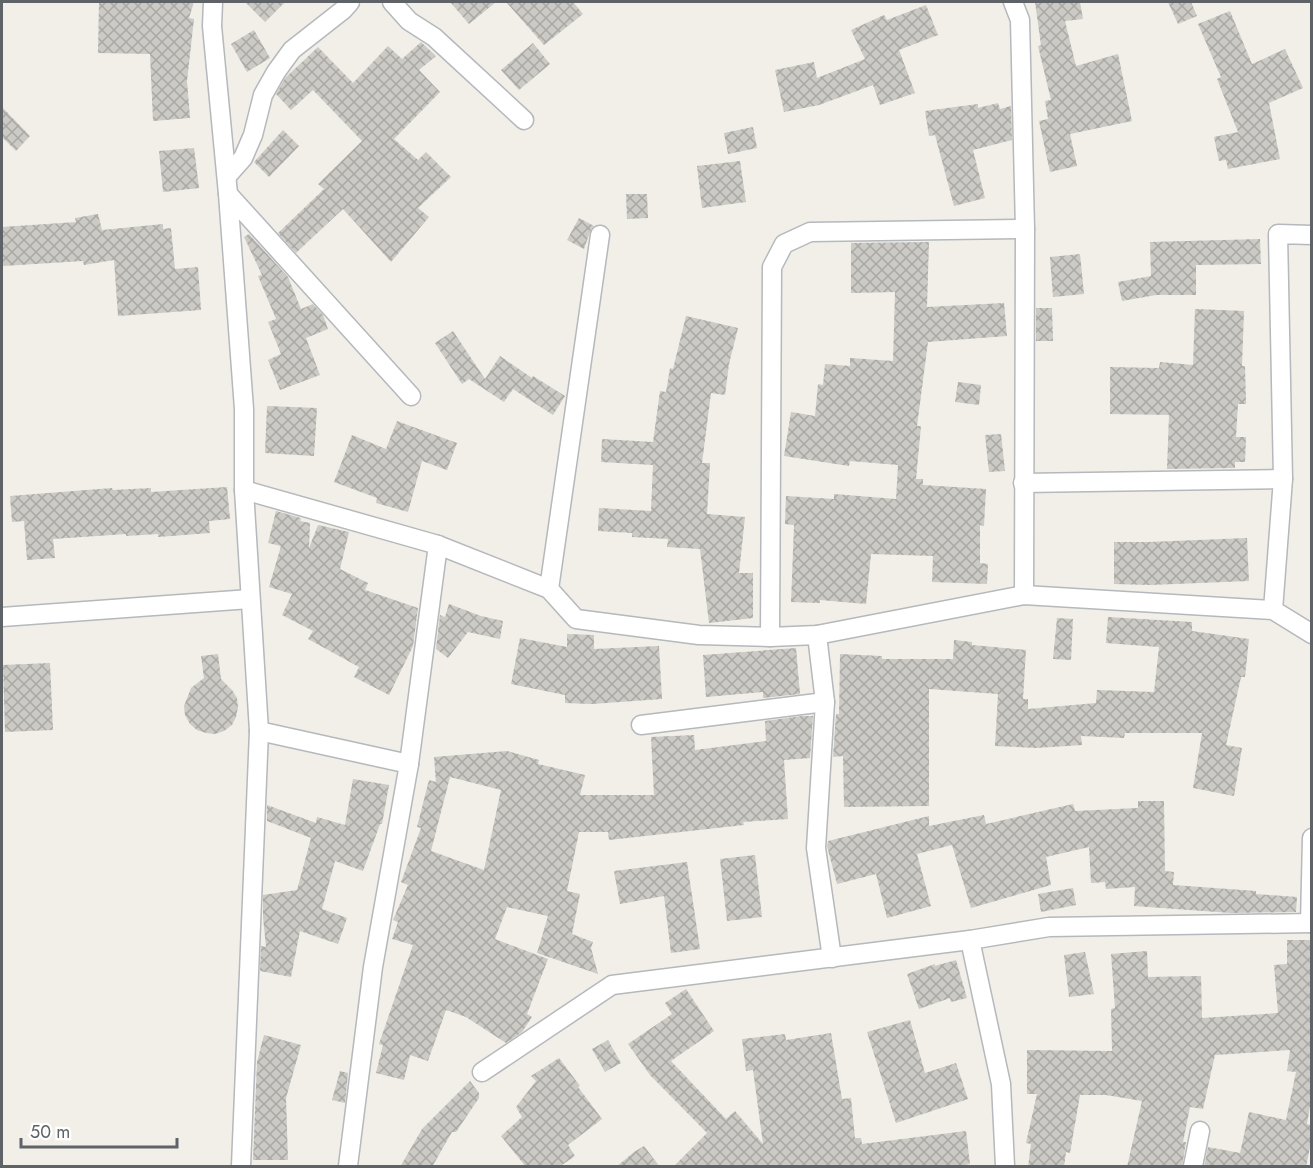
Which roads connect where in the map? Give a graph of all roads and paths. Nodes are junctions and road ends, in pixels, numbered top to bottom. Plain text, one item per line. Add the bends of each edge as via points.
1 (213, 2) edge
2 (350, 2) edge
3 (392, 2) edge
4 (1013, 2) edge
5 (524, 120) dead end
6 (227, 185) junction
7 (1025, 229) junction
8 (600, 235) dead end
9 (1311, 235) edge
10 (411, 396) dead end
11 (1283, 478) junction
12 (1023, 483) junction
13 (244, 490) junction
14 (438, 544) junction
15 (549, 589) junction
16 (1024, 596) junction
17 (250, 599) junction
18 (1273, 610) junction
19 (2, 617) edge
20 (1311, 634) edge
21 (817, 635) junction
22 (770, 637) junction
23 (825, 702) junction
24 (641, 725) dead end
25 (260, 731) junction
26 (409, 764) junction
27 (1311, 838) edge
28 (1311, 923) edge
29 (970, 940) junction
30 (832, 958) junction
31 (482, 1072) dead end
32 (1200, 1131) dead end
33 (242, 1166) edge
34 (348, 1167) edge
35 (1005, 1167) edge
36 (1193, 1167) edge

1 - 6 street
2 - 6 street via 292,50 276,72 264,95 253,135
3 - 5 street
4 - 7 street via 1020,20
6 - 10 street
6 - 13 street via 244,410
7 - 12 street
7 - 22 street via 810,231 784,244 772,267
8 - 15 street
9 - 11 street via 1278,234
11 - 12 street
11 - 18 street
12 - 16 street
13 - 14 street
13 - 17 street
14 - 15 street
14 - 26 street
15 - 22 street via 576,619 699,635
16 - 18 street
16 - 21 street
17 - 19 street
17 - 25 street
18 - 20 street
21 - 22 street
21 - 23 street
23 - 24 street
23 - 30 street via 816,848
25 - 26 street
25 - 33 street
26 - 34 street via 373,967
27 - 28 street
28 - 29 street via 1048,927
29 - 30 street
29 - 35 street via 1001,1084
30 - 31 street via 612,985
32 - 36 street

